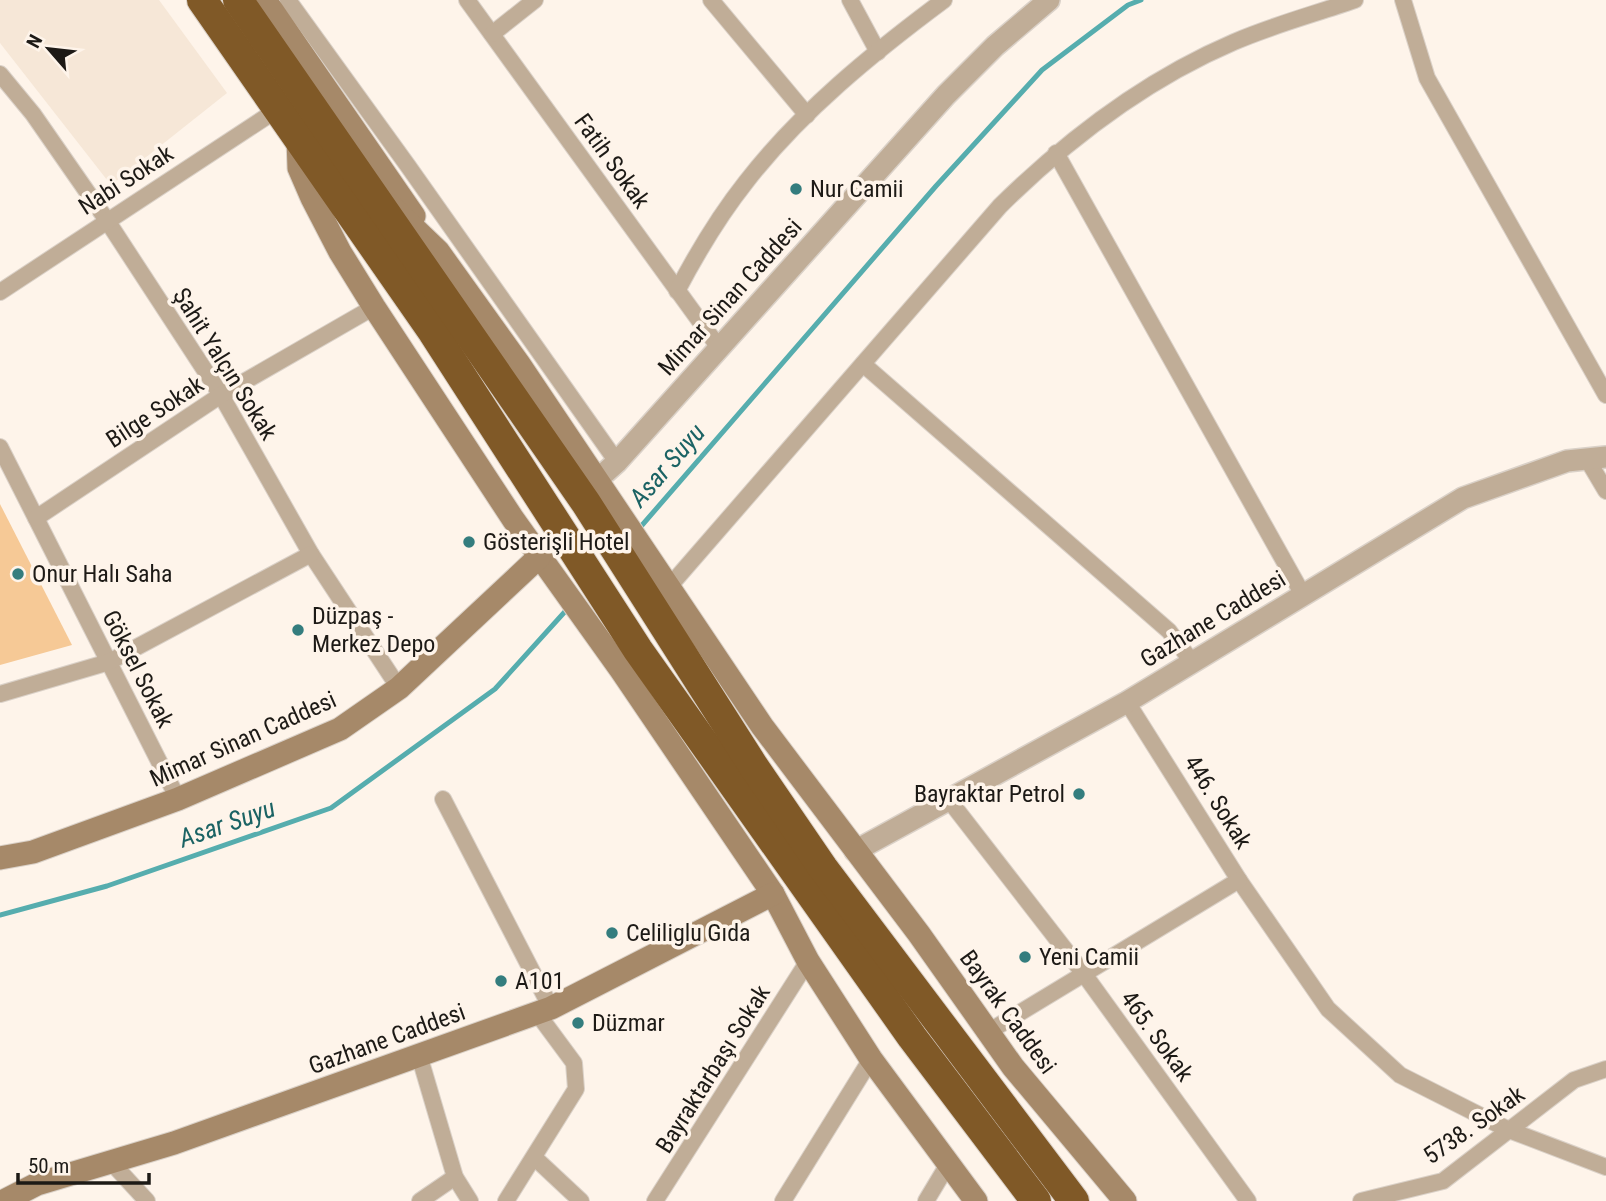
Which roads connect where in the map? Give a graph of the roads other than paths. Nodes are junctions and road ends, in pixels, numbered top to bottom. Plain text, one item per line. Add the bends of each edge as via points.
1 (202, 0) edge
2 (239, 0) edge
3 (265, 0) edge
4 (288, 0) edge
5 (467, 0) edge
6 (535, 0) edge
7 (711, 0) edge
8 (850, 0) edge
9 (944, 0) edge
10 (1049, 0) edge
11 (1355, 0) edge
12 (1402, 0) edge
13 (492, 34) junction
14 (878, 52) junction
15 (0, 74) edge
16 (278, 109) junction
17 (807, 116) junction
18 (298, 139) junction
19 (1056, 153) junction
20 (367, 182) junction
21 (106, 219) junction
22 (465, 248) junction
23 (441, 256) junction
24 (677, 291) junction
25 (0, 292) edge
26 (374, 307) junction
27 (720, 349) junction
28 (863, 364) junction
29 (221, 395) junction
30 (1606, 395) edge
31 (0, 447) edge
32 (1597, 458) edge
33 (617, 462) junction
34 (1606, 491) edge
35 (596, 492) junction
36 (36, 518) junction
37 (311, 554) junction
38 (539, 557) junction
39 (664, 582) junction
40 (1303, 595) junction
41 (630, 660) junction
42 (108, 662) junction
43 (1192, 662) junction
44 (399, 688) junction
45 (0, 694) edge
46 (1127, 702) junction
47 (178, 799) junction
48 (443, 799) dead end
49 (949, 800) junction
50 (855, 851) junction
51 (0, 858) edge
52 (1239, 880) junction
53 (773, 894) junction
54 (808, 961) junction
55 (1084, 974) junction
56 (544, 1011) junction
57 (988, 1031) junction
58 (419, 1055) junction
59 (872, 1059) junction
60 (1606, 1069) edge
61 (1509, 1130) junction
62 (536, 1159) junction
63 (111, 1161) junction
64 (947, 1166) junction
65 (1606, 1167) edge
66 (455, 1177) junction
67 (1039, 1194) edge
68 (4, 1201) edge
69 (147, 1201) edge
70 (419, 1201) edge
71 (470, 1201) edge
72 (506, 1201) edge
73 (581, 1201) edge
74 (655, 1201) edge
75 (783, 1201) edge
76 (926, 1201) edge
77 (976, 1201) edge
78 (1074, 1201) edge
79 (1081, 1201) edge
80 (1125, 1201) edge
81 (1248, 1201) edge
82 (1361, 1201) edge

1 - 16 highway
2 - 20 highway
3 - 23 main road
4 - 22 street
5 - 13 street, Fatih Sokak
6 - 13 street
7 - 17 street
8 - 14 street
9 - 14 street
10 - 27 street, Mimar Sinan Caddesi via 946,95
11 - 19 street via 1202,57 1119,105
12 - 30 street via 1427,78
13 - 24 street, Fatih Sokak
14 - 17 street
15 - 21 street, Şahit Yalçın Sokak
16 - 18 highway
16 - 21 street, Nabi Sokak
17 - 24 street via 747,180
18 - 26 main road via 299,168 312,198
18 - 41 highway via 433,332 561,530
19 - 28 street via 1000,205
19 - 40 street
20 - 23 main road
20 - 35 highway
21 - 25 street, Nabi Sokak
21 - 29 street, Şahit Yalçın Sokak
22 - 23 street
22 - 33 street
23 - 35 main road, Bayrak Caddesi
24 - 27 street, Fatih Sokak
26 - 29 street, Bilge Sokak
26 - 38 main road
27 - 33 street, Mimar Sinan Caddesi
28 - 39 street
28 - 43 street via 1169,631
29 - 36 street, Bilge Sokak
29 - 37 street, Şahit Yalçın Sokak
31 - 36 street, Göksel Sokak
32 - 34 street
32 - 40 street, Gazhane Caddesi via 1567,461 1463,498
33 - 35 street, Mimar Sinan Caddesi
35 - 39 main road, Bayrak Caddesi
35 - 67 highway via 665,623 754,767
36 - 42 street, Göksel Sokak
37 - 42 street
37 - 44 street, Şahit Yalçın Sokak
38 - 41 main road
38 - 44 main road, Mimar Sinan Caddesi
39 - 50 main road, Bayrak Caddesi
40 - 43 street, Gazhane Caddesi
41 - 53 main road
41 - 67 highway via 912,1037
42 - 45 street
42 - 47 street, Göksel Sokak
43 - 46 street, Gazhane Caddesi
44 - 47 main road, Mimar Sinan Caddesi via 340,730
46 - 49 street, Gazhane Caddesi
46 - 52 street, 446. Sokak
47 - 51 main road, Mimar Sinan Caddesi via 33,852
48 - 56 street
49 - 50 street, Gazhane Caddesi
49 - 55 street, 465. Sokak
50 - 57 main road, Bayrak Caddesi
52 - 55 street, 446. Sokak
52 - 61 street via 1328,1009 1399,1075
53 - 54 main road
53 - 56 main road, Gazhane Caddesi
54 - 59 main road
54 - 74 street, Bayraktarbaşı Sokak
55 - 57 street, 446. Sokak
55 - 81 street, 465. Sokak
56 - 58 main road, Gazhane Caddesi
56 - 62 street via 574,1063 576,1089
57 - 80 main road, Bayrak Caddesi
58 - 63 main road, Gazhane Caddesi
58 - 66 street
59 - 64 main road
59 - 75 street
60 - 61 street, 5738. Sokak via 1574,1080
61 - 65 street
61 - 82 street, 5738. Sokak via 1443,1181
62 - 72 street
62 - 73 street
63 - 68 main road, Gazhane Caddesi via 37,1184
63 - 69 street
64 - 76 street
64 - 77 main road
66 - 70 street
66 - 71 street
67 - 78 highway
67 - 79 main road

